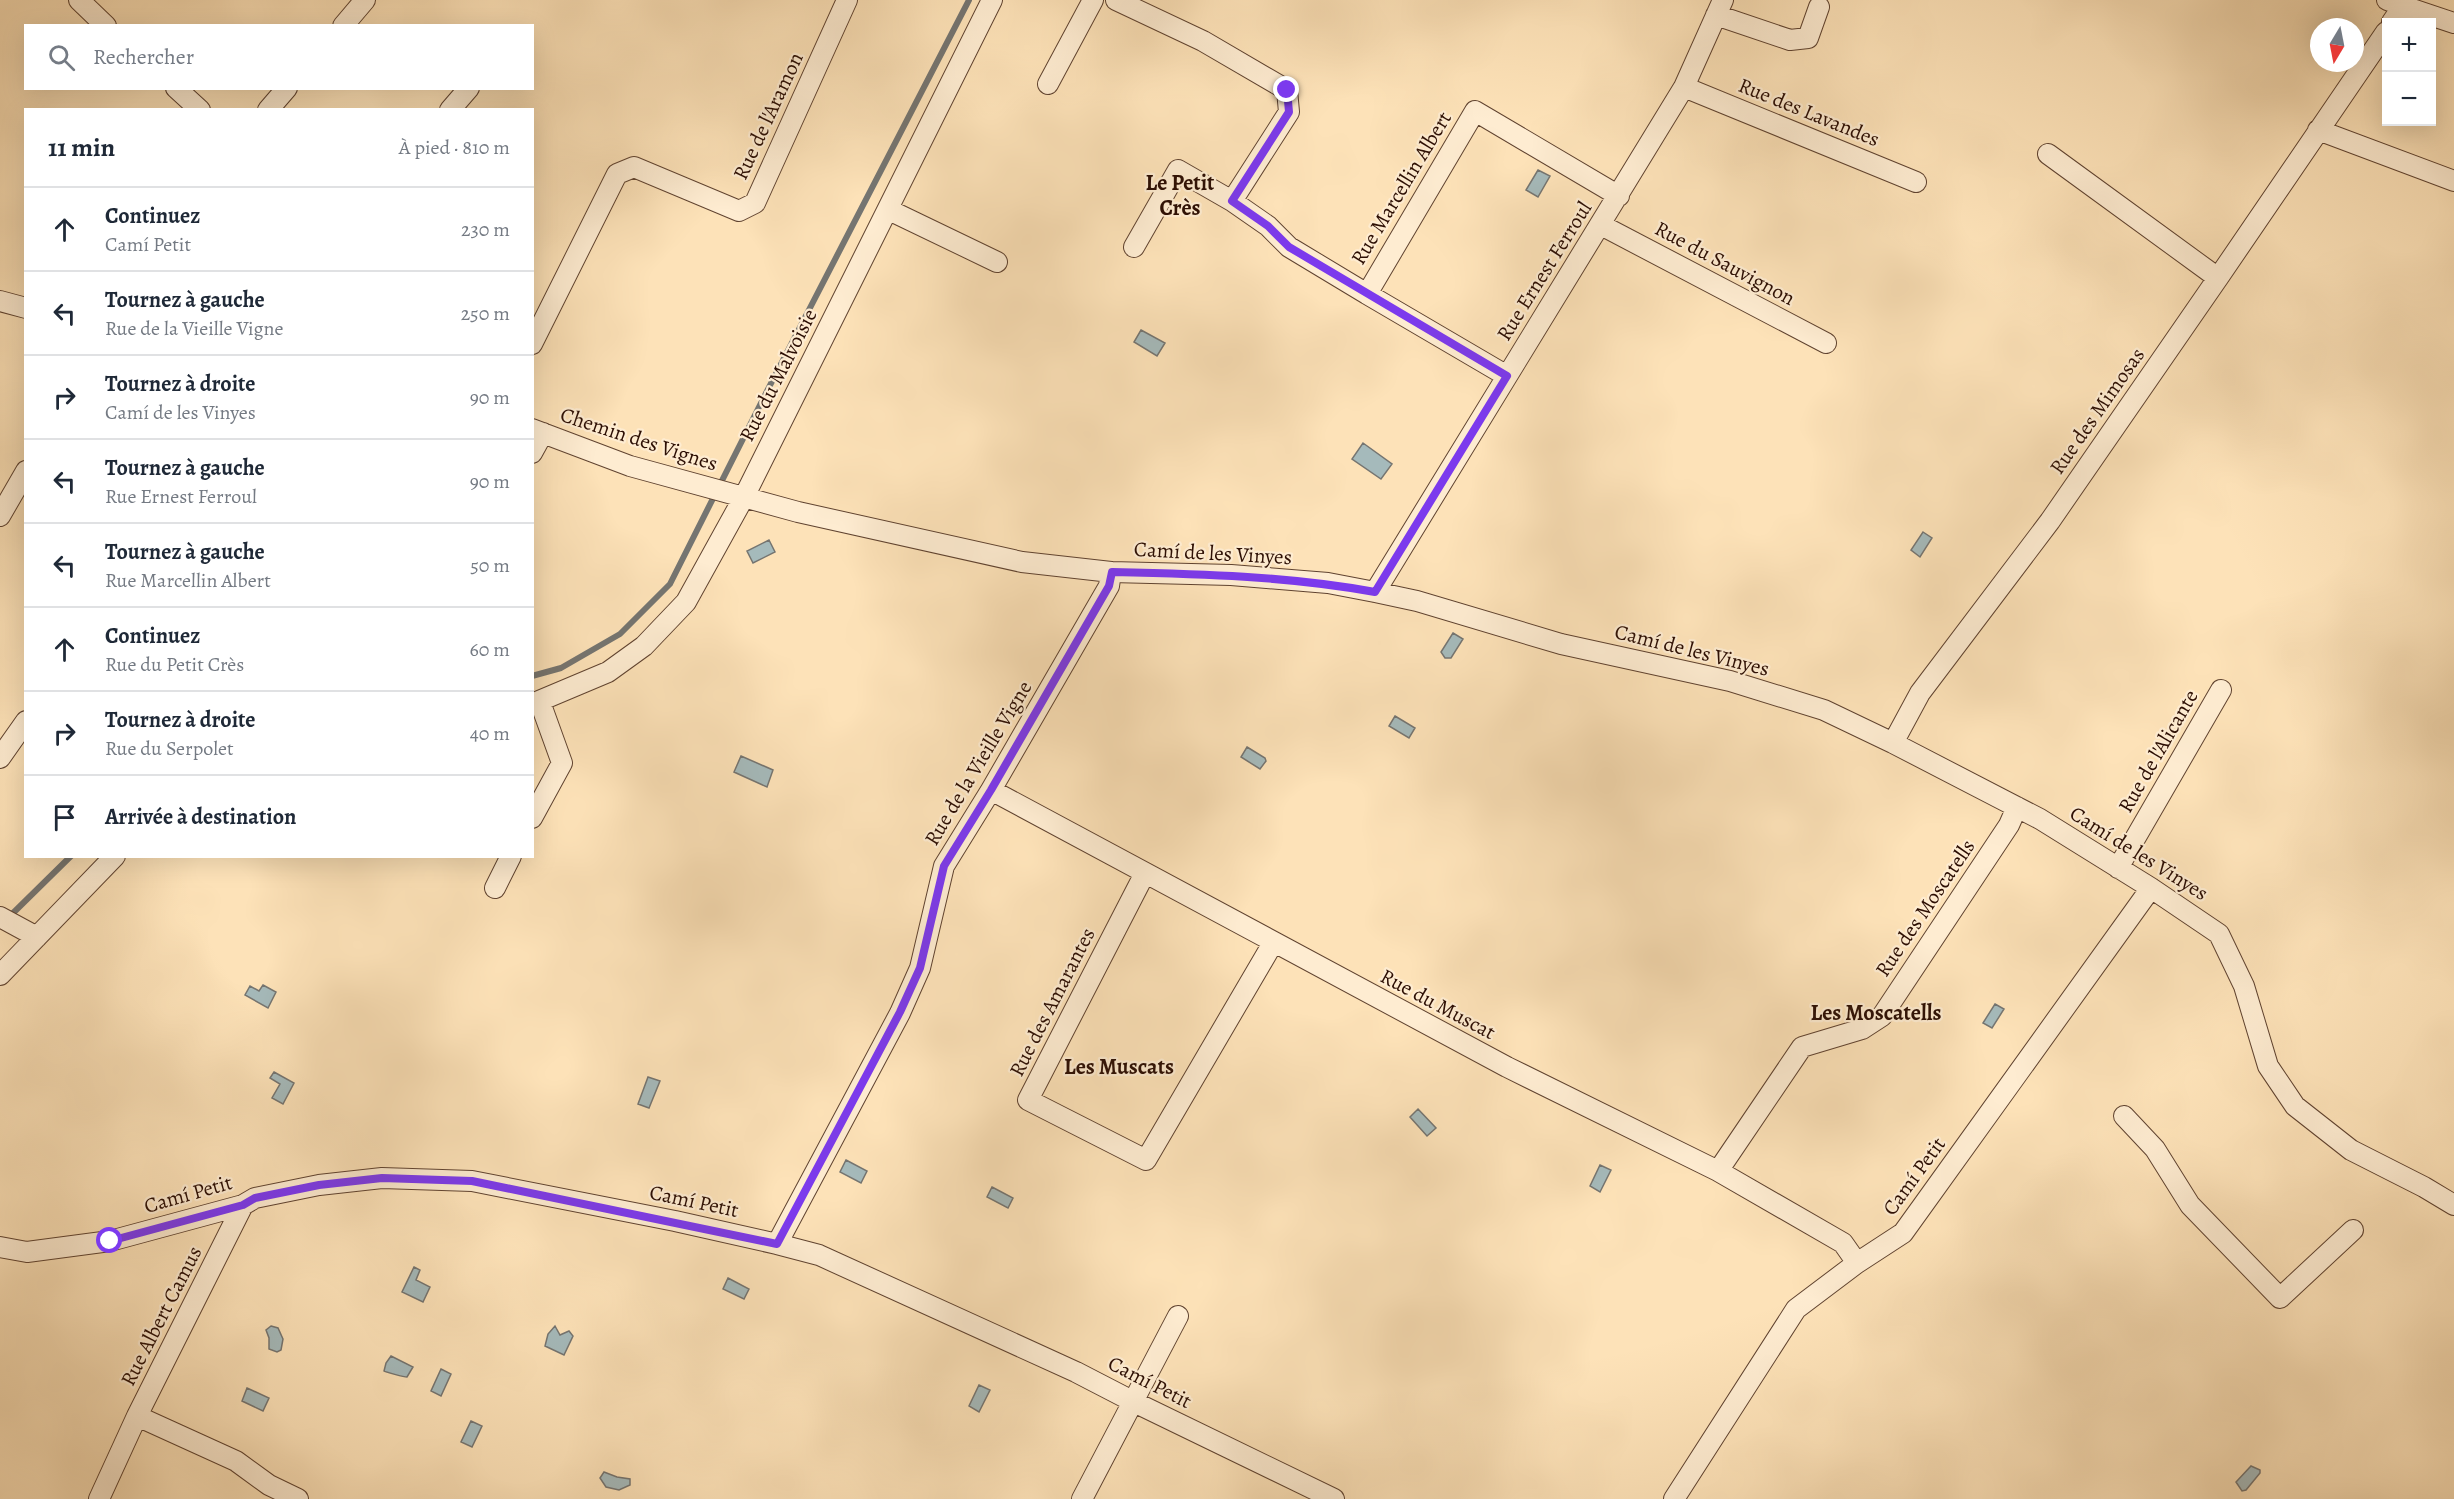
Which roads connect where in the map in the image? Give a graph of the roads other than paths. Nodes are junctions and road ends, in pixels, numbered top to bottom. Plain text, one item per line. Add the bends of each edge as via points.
1 (79, 0) edge
2 (365, 0) edge
3 (848, 0) edge
4 (992, 0) edge
5 (1093, 0) edge
6 (1116, 0) edge
7 (2395, 3) edge
8 (1819, 7) dead end
9 (1719, 8) edge
10 (2393, 18) edge
11 (2454, 23) edge
12 (104, 24) edge
13 (345, 24) edge
14 (2382, 38) edge
15 (1048, 84) dead end
16 (1684, 87) junction
17 (178, 90) edge
18 (285, 90) edge
19 (467, 90) edge
20 (198, 108) edge
21 (270, 108) edge
22 (452, 108) edge
23 (2318, 130) junction
24 (2048, 154) dead end
25 (2454, 181) edge
26 (1916, 182) dead end
27 (1619, 196) junction
28 (1232, 201) junction
29 (889, 210) junction
30 (1601, 225) junction
31 (1134, 247) dead end
32 (997, 261) dead end
33 (2218, 278) junction
34 (1367, 294) junction
35 (0, 301) edge
36 (24, 307) edge
37 (534, 340) edge
38 (1827, 343) dead end
39 (1507, 376) junction
40 (538, 431) edge
41 (534, 446) edge
42 (24, 474) edge
43 (738, 495) junction
44 (0, 516) edge
45 (1112, 572) junction
46 (1375, 592) junction
47 (2221, 690) dead end
48 (536, 703) edge
49 (24, 724) edge
50 (1893, 742) junction
51 (0, 758) edge
52 (991, 790) junction
53 (2017, 807) junction
54 (534, 814) edge
55 (113, 858) edge
56 (511, 858) edge
57 (2118, 868) junction
58 (1145, 873) junction
59 (495, 888) dead end
60 (2151, 888) junction
61 (0, 917) edge
62 (30, 933) junction
63 (1273, 943) junction
64 (0, 975) edge
65 (2124, 1116) dead end
66 (1718, 1171) junction
67 (243, 1205) junction
68 (2454, 1205) edge
69 (2353, 1230) dead end
70 (777, 1244) junction
71 (0, 1247) edge
72 (1857, 1263) junction
73 (1178, 1316) dead end
74 (1134, 1402) junction
75 (137, 1416) junction
76 (99, 1499) edge
77 (298, 1499) edge
78 (1082, 1499) edge
79 (1334, 1499) edge
80 (1674, 1499) edge

1 - 12 street
2 - 13 street
3 - 37 street, Rue de l'Aramon via 755,202 739,211 634,167 617,174
4 - 29 street, Rue du Malvoisie
5 - 15 street
6 - 28 street via 1203,41 1287,90 1289,112
7 - 10 street
7 - 11 street
8 - 9 street via 1808,38 1790,40
9 - 16 street, Rue Ernest Ferroul
14 - 23 street, Rue des Mimosas
16 - 26 street, Rue des Lavandes
16 - 27 street, Rue Ernest Ferroul
17 - 20 street
18 - 21 street
19 - 22 street
23 - 25 street
23 - 33 street, Rue des Mimosas
24 - 33 street
27 - 30 street, Rue Ernest Ferroul
27 - 34 street, Rue Marcellin Albert via 1475,111
28 - 31 street via 1178,170
28 - 34 street via 1268,226 1289,247
29 - 32 street
29 - 43 street, Rue du Malvoisie
30 - 38 street, Rue du Sauvignon
30 - 39 street, Rue Ernest Ferroul
33 - 50 street, Rue des Mimosas via 2049,521 1920,693
34 - 39 street, Rue Marcellin Albert
35 - 36 street
39 - 46 street, Rue Ernest Ferroul
40 - 41 street
40 - 43 street, Chemin des Vignes via 630,466
42 - 44 street
43 - 45 street, Camí de les Vinyes via 1023,562
43 - 48 street, Rue du Malvoisie via 686,602 644,646 608,672
45 - 46 street, Camí de les Vinyes via 1231,575 1328,583
45 - 52 street, Rue de la Vieille Vigne via 1109,586
46 - 50 street, Camí de les Vinyes via 1561,644 1730,681 1824,710
47 - 57 street, Rue de l'Alicante
48 - 54 street via 562,763
49 - 51 street
50 - 53 street, Camí de les Vinyes
52 - 58 street, Rue du Muscat
52 - 70 street, Rue de la Vieille Vigne via 944,866 920,968 900,1012
53 - 57 street, Camí de les Vinyes
53 - 66 street, Rue des Moscatells via 2009,825 1882,1016 1862,1029 1802,1047
55 - 62 street
56 - 59 street
57 - 60 street, Camí de les Vinyes
58 - 63 street, Rue du Muscat
58 - 63 street, Rue des Amarantes via 1028,1100 1146,1160
60 - 68 street, Camí de les Vinyes via 2219,934 2244,986 2268,1066 2295,1106 2351,1150
60 - 72 street, Camí Petit via 1903,1233
61 - 62 street
62 - 64 street
63 - 66 street, Rue du Muscat via 1507,1067
65 - 69 street via 2155,1149 2190,1205 2280,1298
66 - 72 street, Rue du Muscat via 1843,1243
67 - 70 street, Camí Petit via 255,1198 361,1180 472,1181
67 - 71 street, Camí Petit via 110,1241 27,1252
67 - 75 street, Rue Albert Camus
70 - 74 street, Camí Petit via 819,1255
72 - 80 street, Camí Petit via 1796,1309
73 - 74 street
74 - 78 street
74 - 79 street, Camí Petit
75 - 76 street, Rue Albert Camus
75 - 77 street, Rue Albert Camus via 236,1461 269,1485

